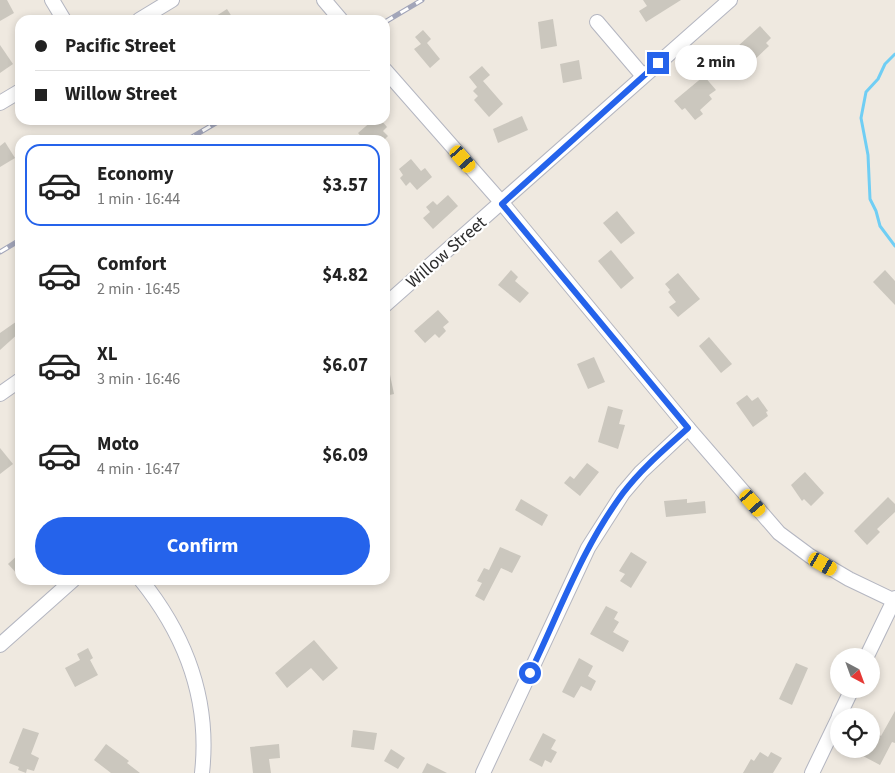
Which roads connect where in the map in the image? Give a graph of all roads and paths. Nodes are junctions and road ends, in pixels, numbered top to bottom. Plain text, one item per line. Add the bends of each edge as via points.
1 (52, 0) edge
2 (172, 0) edge
3 (324, 0) edge
4 (730, 0) edge
5 (61, 15) edge
6 (147, 15) edge
7 (337, 15) edge
8 (597, 22) dead end
9 (390, 76) edge
10 (643, 76) junction
11 (15, 94) edge
12 (0, 103) edge
13 (502, 204) junction
14 (390, 301) edge
15 (15, 384) edge
16 (0, 394) edge
17 (688, 428) junction
18 (67, 585) edge
19 (145, 585) edge
20 (895, 600) edge
21 (0, 645) edge
22 (871, 648) edge
23 (830, 736) edge
24 (202, 773) edge
25 (483, 773) edge
26 (812, 773) edge

1 - 5 street
2 - 6 street
3 - 7 street
4 - 10 street, Willow Street
8 - 10 street
9 - 13 street
10 - 13 street, Willow Street
11 - 12 street
13 - 14 street, Willow Street
13 - 17 street
15 - 16 street
17 - 20 street via 779,533 849,579
17 - 25 street via 623,493 588,548
18 - 21 street
19 - 24 street via 171,620 188,658 201,713
20 - 22 street
23 - 26 street

